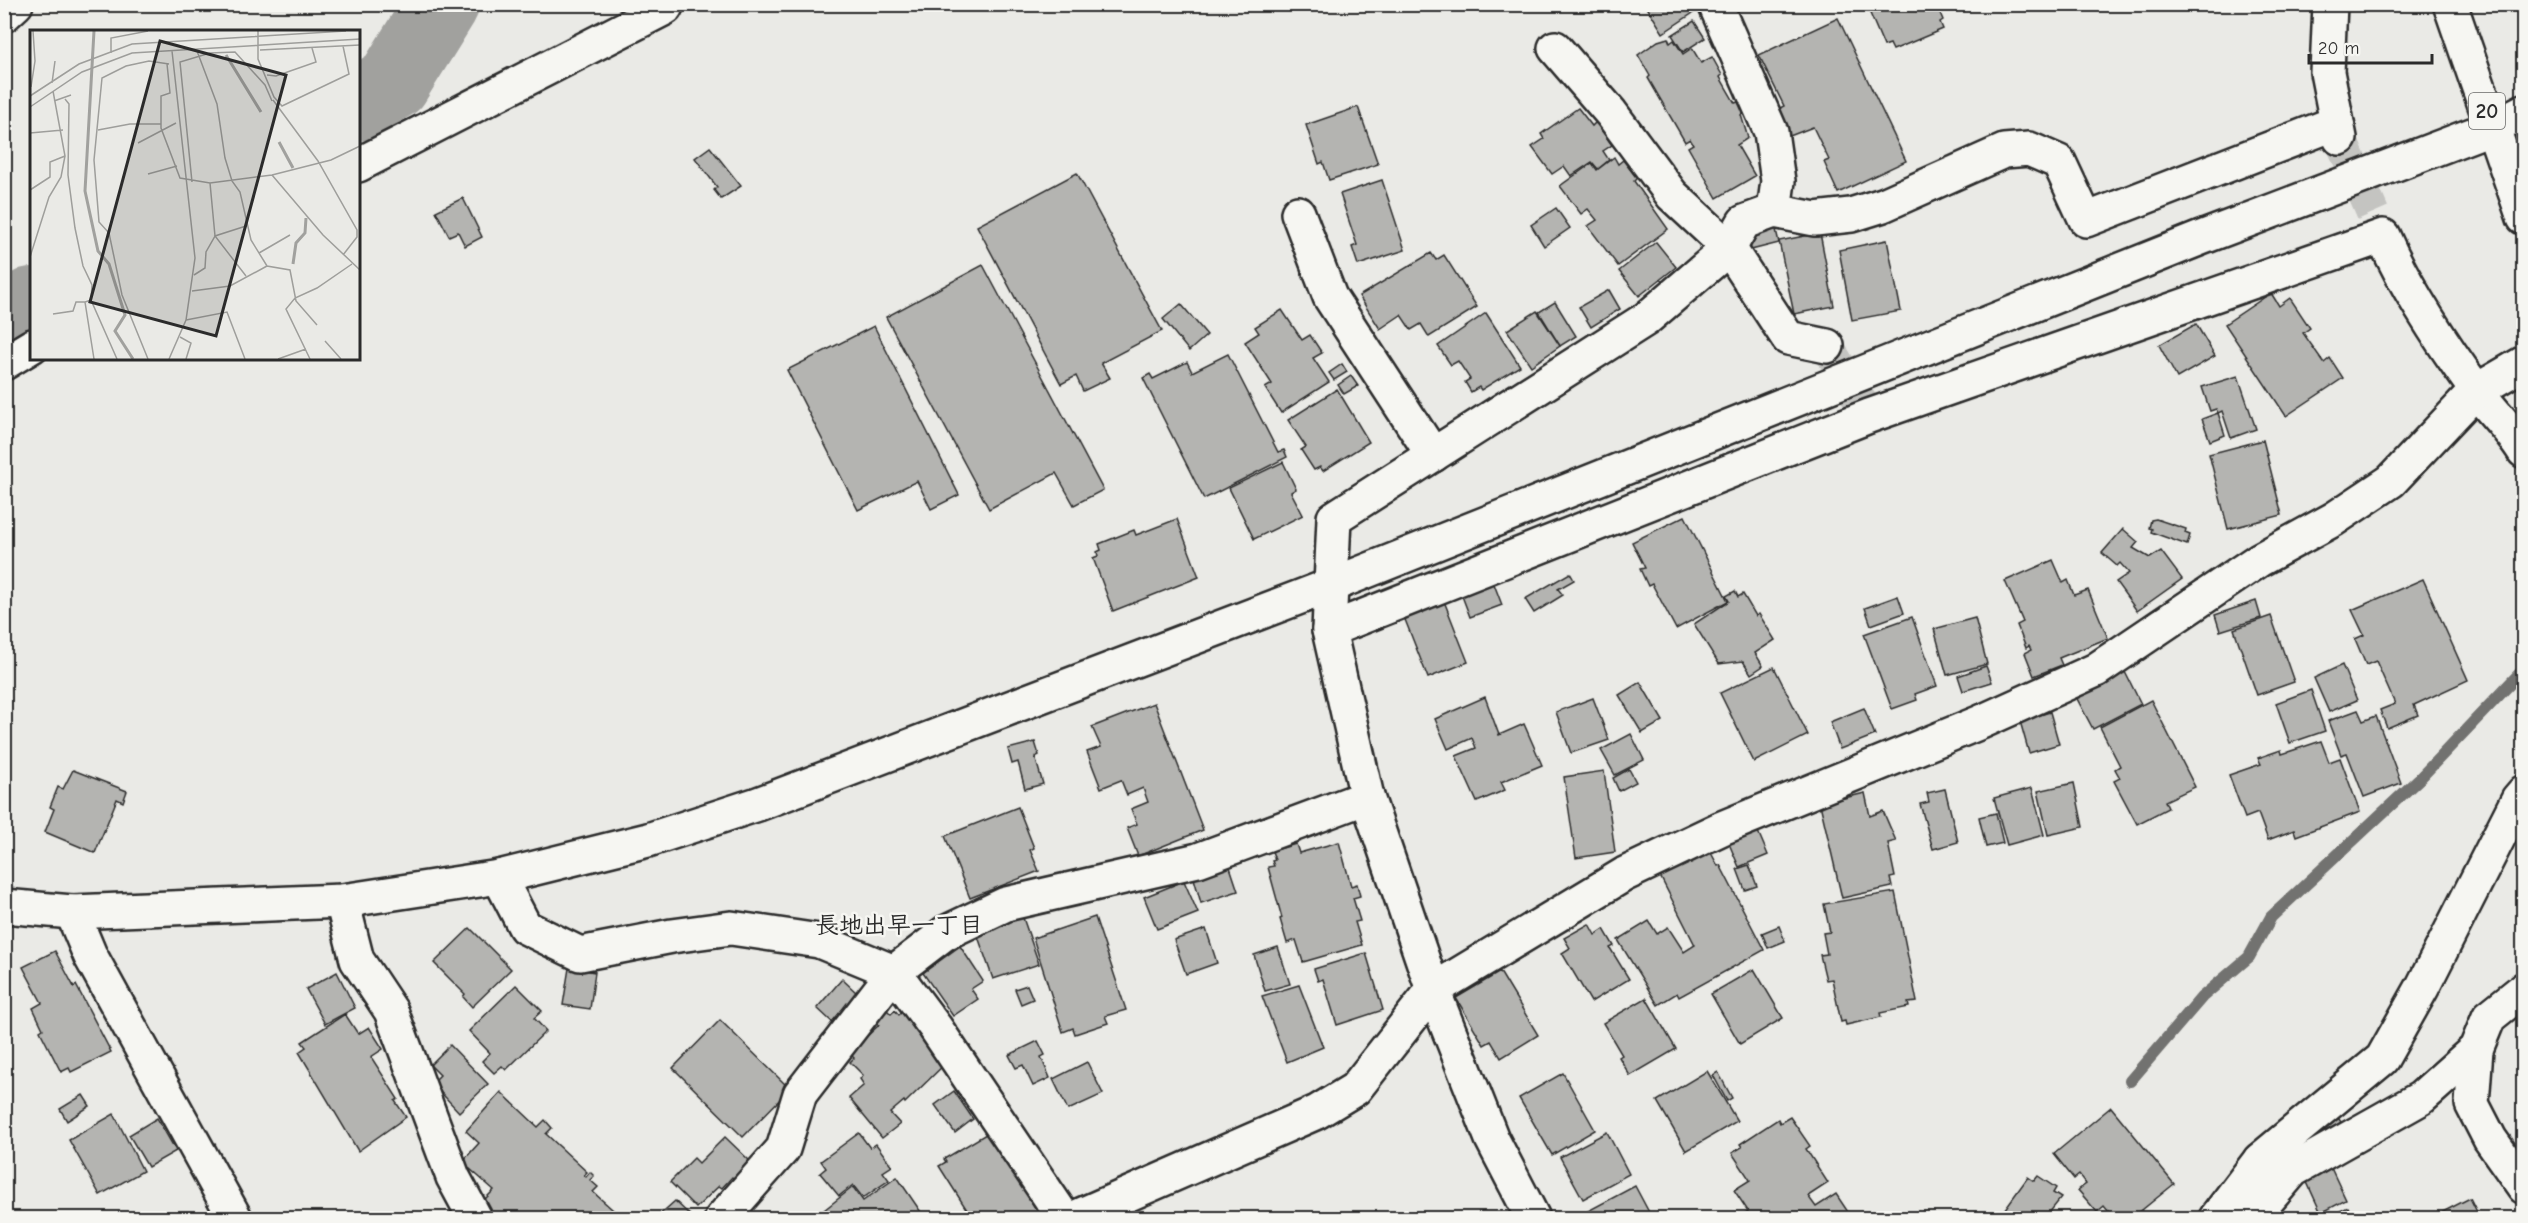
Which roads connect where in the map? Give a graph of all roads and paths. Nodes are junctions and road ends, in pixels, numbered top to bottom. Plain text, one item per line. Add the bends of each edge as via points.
1 (16, 4) edge
2 (667, 4) edge
3 (1715, 4) edge
4 (2330, 4) edge
5 (2450, 4) edge
6 (4, 15) edge
7 (1555, 48) dead end
8 (2523, 111) edge
9 (2493, 127) junction
10 (360, 164) edge
11 (1774, 211) junction
12 (1298, 213) dead end
13 (2523, 219) edge
14 (1729, 248) junction
15 (30, 346) edge
16 (1827, 346) dead end
17 (4, 363) edge
18 (2523, 363) edge
19 (2476, 391) junction
20 (2523, 451) edge
21 (1432, 455) junction
22 (1329, 586) junction
23 (1329, 630) junction
24 (2523, 792) edge
25 (1367, 797) junction
26 (499, 877) junction
27 (342, 901) junction
28 (4, 906) edge
29 (72, 912) junction
30 (894, 972) junction
31 (2523, 988) edge
32 (1433, 990) junction
33 (2476, 1049) junction
34 (2260, 1160) junction
35 (2293, 1170) junction
36 (2523, 1187) edge
37 (235, 1218) edge
38 (475, 1218) edge
39 (722, 1218) edge
40 (1064, 1218) edge
41 (1074, 1218) edge
42 (1533, 1218) edge
43 (2216, 1218) edge
44 (2252, 1218) edge

1 - 6 main road
2 - 10 main road
3 - 11 main road via 1771,132 1778,181
4 - 11 main road via 2327,72 2338,131 2086,220 2059,162 2029,149 2004,151 1883,205 1851,215 1815,219
5 - 9 main road, 20
7 - 14 main road via 1611,113 1672,195
8 - 9 main road
9 - 13 main road, 20
9 - 22 main road via 2179,247
11 - 14 main road via 1744,222
12 - 21 main road via 1330,297
14 - 16 main road via 1788,338
14 - 21 main road via 1646,319
15 - 17 main road
18 - 19 main road
19 - 20 main road via 2514,434
19 - 23 main road via 2397,269 2378,226 1866,411
19 - 32 main road via 2391,481 2334,519 2259,560 2096,670 1981,722 1722,828 1625,874
21 - 22 main road via 1334,518
22 - 23 main road
22 - 26 main road via 758,804 648,840
23 - 25 main road
24 - 34 main road via 2382,1059
25 - 30 main road via 1198,860 1006,904 945,933
25 - 32 main road
26 - 27 main road
26 - 30 main road via 525,927 580,954 731,928 819,942
27 - 29 main road
27 - 38 main road via 357,960 391,1011 453,1177
28 - 29 main road
29 - 37 main road via 90,955
30 - 39 main road via 800,1094 783,1149
30 - 40 main road
31 - 33 main road via 2489,1017
32 - 41 main road via 1355,1089 1317,1112
32 - 42 main road via 1492,1139
33 - 35 main road via 2421,1098
33 - 36 main road via 2472,1104
34 - 35 main road
34 - 43 main road
35 - 44 main road

